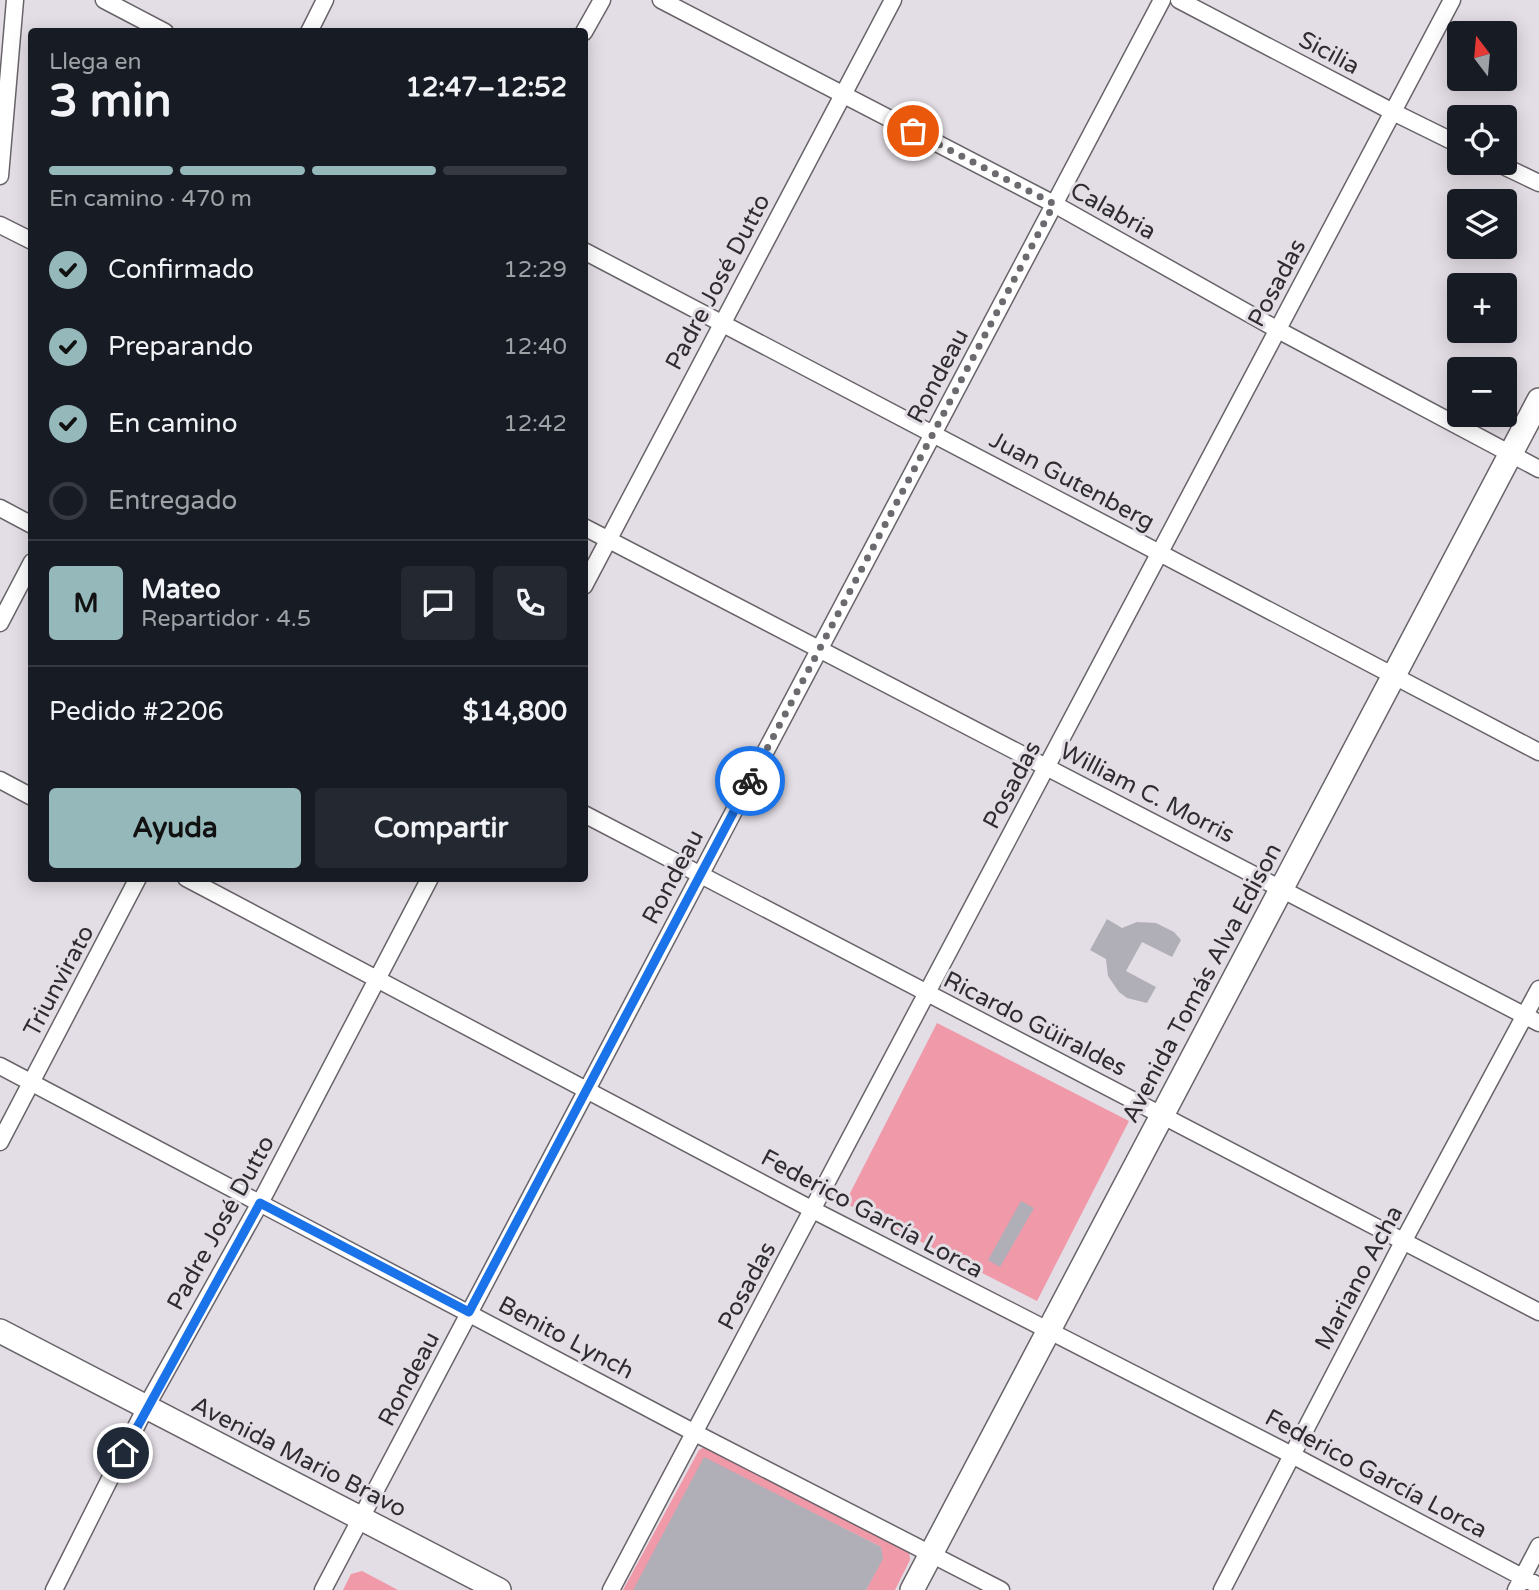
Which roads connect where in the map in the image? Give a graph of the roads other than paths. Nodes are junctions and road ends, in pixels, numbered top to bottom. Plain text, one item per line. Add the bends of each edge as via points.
1 (15, 0) edge
2 (104, 0) edge
3 (326, 0) edge
4 (602, 0) edge
5 (661, 0) edge
6 (893, 0) edge
7 (1162, 0) edge
8 (1179, 0) edge
9 (1452, 0) edge
10 (157, 28) edge
11 (311, 28) edge
12 (586, 28) edge
13 (843, 94) junction
14 (1393, 112) junction
15 (1447, 139) edge
16 (1517, 173) edge
17 (0, 176) edge
18 (1539, 183) edge
19 (1054, 204) junction
20 (0, 225) edge
21 (28, 240) edge
22 (588, 253) edge
23 (722, 323) junction
24 (1278, 330) junction
25 (1539, 401) edge
26 (933, 434) junction
27 (1511, 454) junction
28 (1539, 469) edge
29 (0, 509) edge
30 (28, 523) edge
31 (588, 529) edge
32 (609, 540) junction
33 (1160, 553) junction
34 (28, 570) edge
35 (588, 579) edge
36 (0, 623) edge
37 (820, 649) junction
38 (1394, 676) junction
39 (1539, 751) edge
40 (1047, 766) junction
41 (0, 780) edge
42 (28, 795) edge
43 (588, 816) edge
44 (701, 874) junction
45 (136, 882) edge
46 (194, 882) edge
47 (428, 882) edge
48 (1282, 888) junction
49 (377, 979) junction
50 (1539, 989) edge
51 (927, 993) junction
52 (1532, 1019) edge
53 (0, 1066) edge
54 (32, 1082) junction
55 (586, 1090) junction
56 (1162, 1115) junction
57 (0, 1142) edge
58 (260, 1203) junction
59 (813, 1210) junction
60 (1404, 1240) junction
61 (469, 1312) junction
62 (1539, 1312) edge
63 (0, 1331) edge
64 (1048, 1332) junction
65 (146, 1407) junction
66 (695, 1433) junction
67 (1292, 1455) junction
68 (361, 1519) junction
69 (1539, 1546) edge
70 (931, 1553) junction
71 (1520, 1583) edge
72 (1539, 1586) edge
73 (54, 1590) edge
74 (323, 1590) edge
75 (499, 1590) edge
76 (611, 1590) edge
77 (912, 1590) edge
78 (1001, 1590) edge
79 (1222, 1590) edge

1 - 17 street
2 - 10 street
3 - 11 street
4 - 12 street
5 - 13 street, Calabria
6 - 13 street, Padre José Dutto
7 - 19 street, Rondeau
8 - 14 street, Sicilia
9 - 14 street, Posadas
13 - 19 street, Calabria
13 - 23 street, Padre José Dutto
14 - 15 street, Sicilia
14 - 24 street, Posadas
16 - 18 street
19 - 24 street, Calabria
19 - 26 street, Rondeau
20 - 21 street
22 - 23 street, Juan Gutenberg
23 - 26 street, Juan Gutenberg
23 - 32 street, Padre José Dutto
24 - 27 street, Calabria
24 - 33 street, Posadas
25 - 27 main road, Avenida Tomás Alva Edison
26 - 33 street, Juan Gutenberg
26 - 37 street, Rondeau
27 - 28 street, Calabria
27 - 38 main road, Avenida Tomás Alva Edison
29 - 30 street
31 - 32 street, William C. Morris
32 - 35 street, Padre José Dutto
32 - 37 street, William C. Morris
33 - 38 street, Juan Gutenberg
33 - 40 street, Posadas
34 - 36 street
37 - 40 street, William C. Morris
37 - 44 street, Rondeau
38 - 39 street, Juan Gutenberg
38 - 48 main road, Avenida Tomás Alva Edison
40 - 48 street, William C. Morris
40 - 51 street, Posadas
41 - 42 street
43 - 44 street, Ricardo Güiraldes
44 - 51 street, Ricardo Güiraldes
44 - 55 street, Rondeau
45 - 54 street, Triunvirato
46 - 49 street, Federico García Lorca
47 - 49 street, Padre José Dutto
48 - 52 street, William C. Morris
48 - 56 main road, Avenida Tomás Alva Edison
49 - 55 street, Federico García Lorca
49 - 58 street, Padre José Dutto
50 - 52 street, Mariano Acha
51 - 56 street, Ricardo Güiraldes
51 - 59 street, Posadas
52 - 60 street, Mariano Acha
53 - 54 street, Benito Lynch
54 - 57 street, Triunvirato
54 - 58 street, Benito Lynch
55 - 59 street, Federico García Lorca
55 - 61 street, Rondeau
56 - 60 street, Ricardo Güiraldes
56 - 64 main road, Avenida Tomás Alva Edison
58 - 61 street, Benito Lynch
58 - 65 street, Padre José Dutto
59 - 64 street, Federico García Lorca
59 - 66 street, Posadas
60 - 62 street, Ricardo Güiraldes
60 - 67 street, Mariano Acha
61 - 66 street, Benito Lynch
61 - 68 street, Rondeau
63 - 65 main road, Avenida Mario Bravo
64 - 67 street, Federico García Lorca
64 - 70 main road, Avenida Tomás Alva Edison
65 - 68 main road, Avenida Mario Bravo
65 - 73 street, Padre José Dutto
66 - 70 street, Benito Lynch
66 - 76 street, Posadas
67 - 71 street, Federico García Lorca
67 - 79 street, Mariano Acha
68 - 74 street, Rondeau
68 - 75 main road, Avenida Mario Bravo
69 - 71 street
70 - 77 main road, Avenida Tomás Alva Edison
70 - 78 street, Benito Lynch
71 - 72 street, Federico García Lorca

